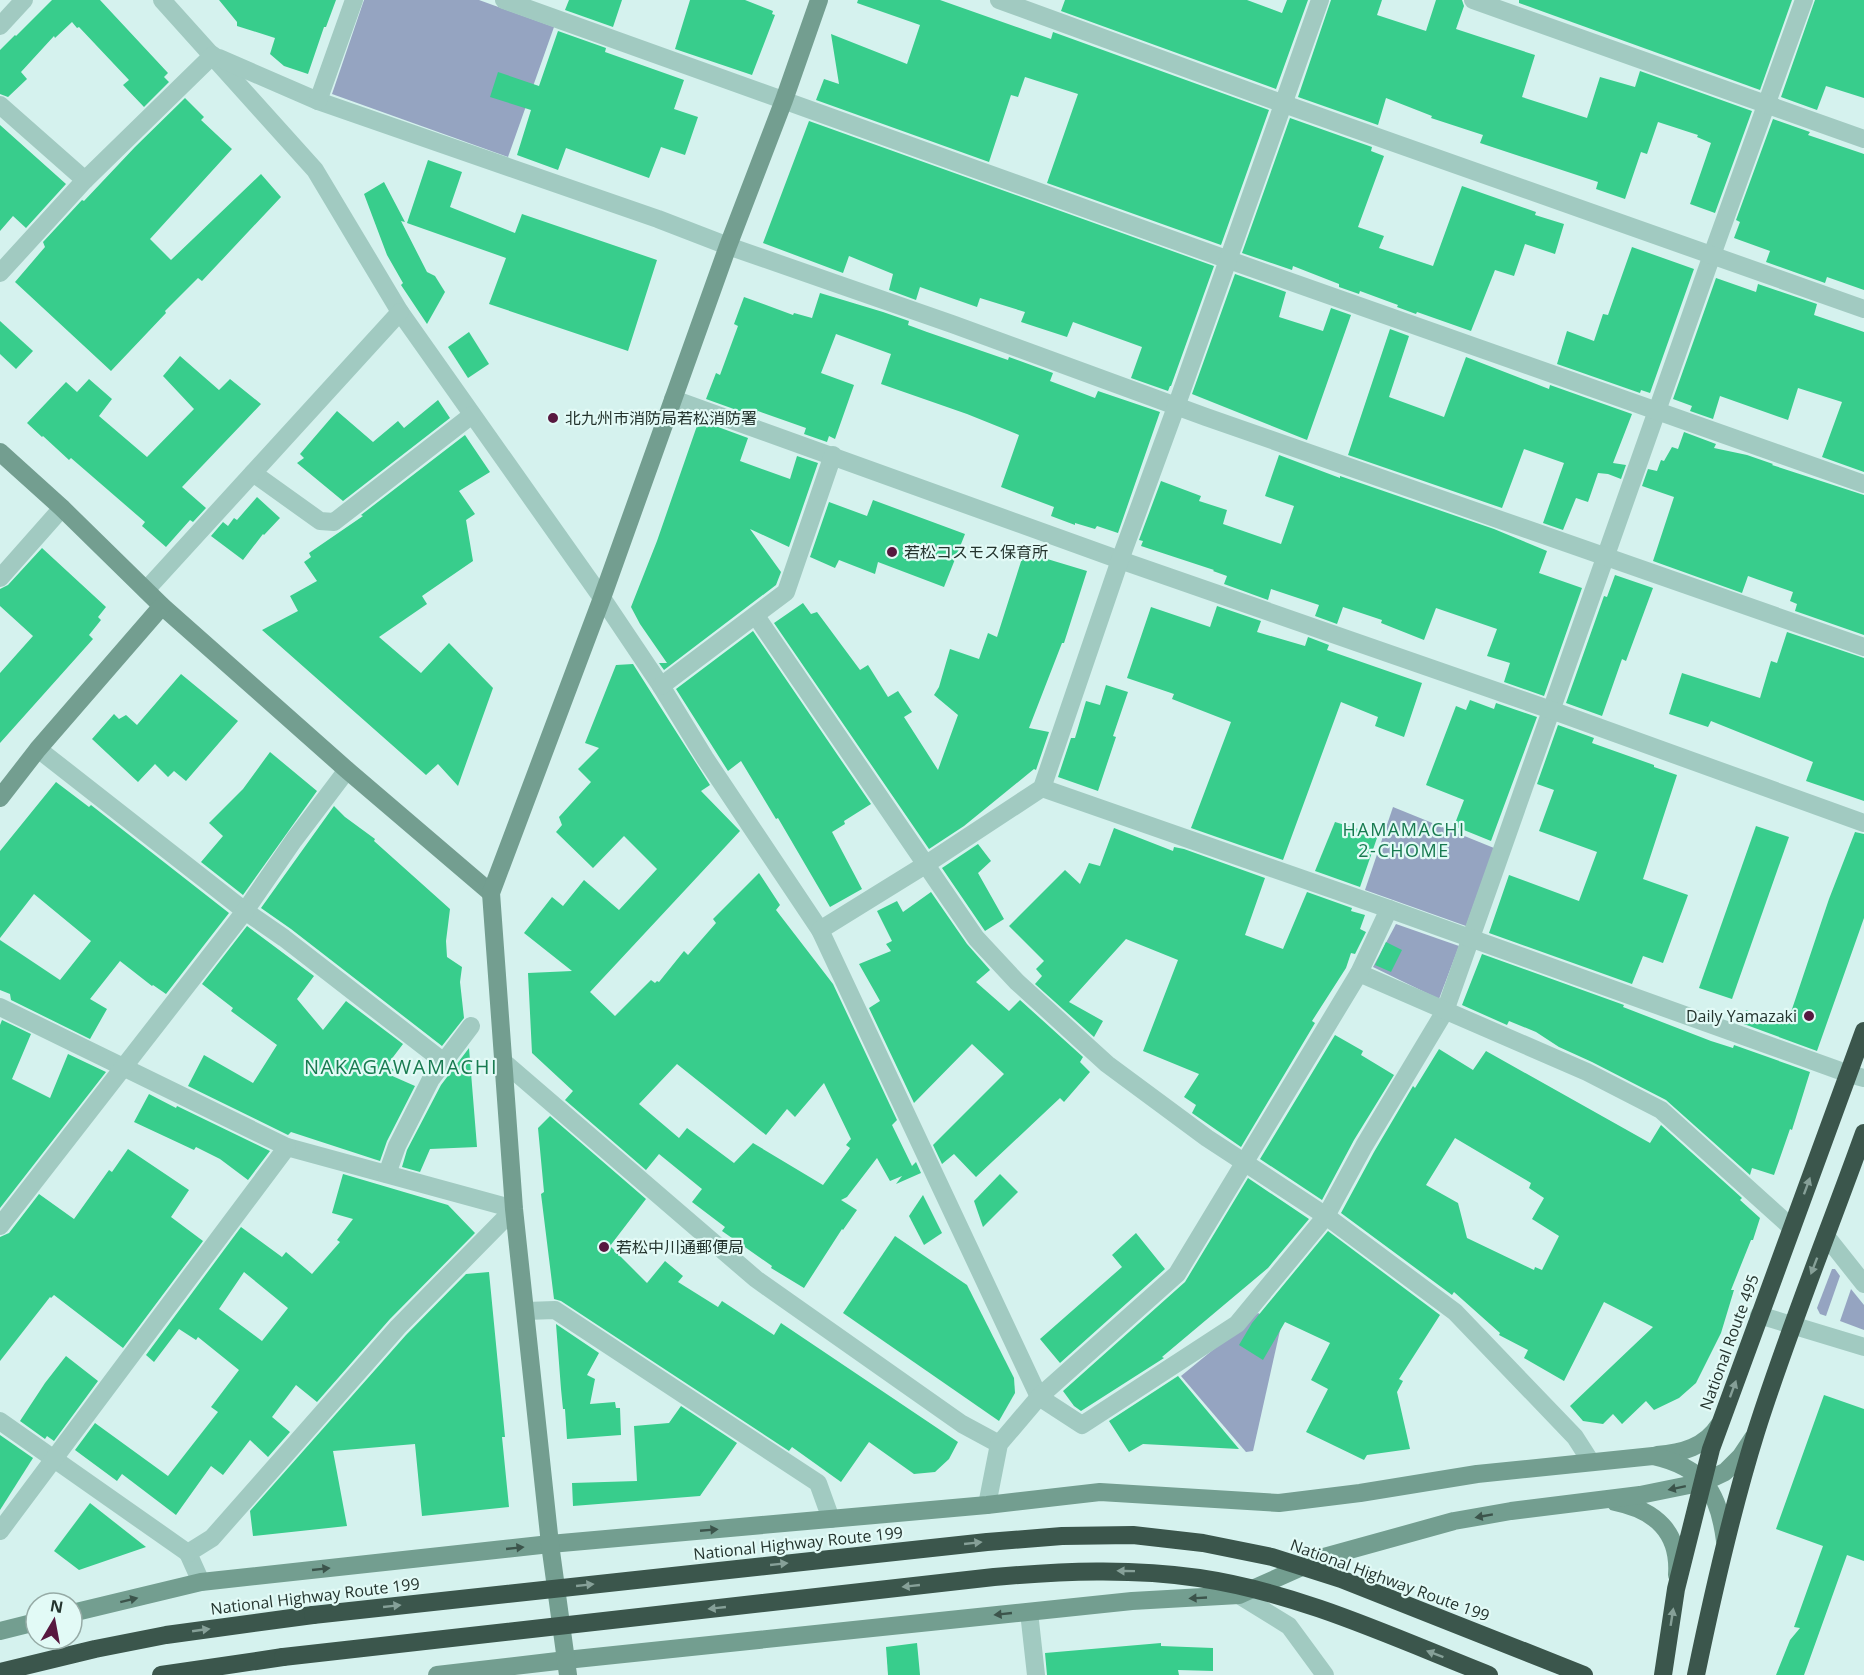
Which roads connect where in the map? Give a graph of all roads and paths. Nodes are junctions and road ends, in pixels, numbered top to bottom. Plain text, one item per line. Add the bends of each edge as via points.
1 (24, 0) edge
2 (162, 0) edge
3 (354, 0) edge
4 (504, 0) edge
5 (819, 0) edge
6 (999, 0) edge
7 (1320, 0) edge
8 (1473, 0) edge
9 (1804, 0) edge
10 (0, 26) edge
11 (213, 55) junction
12 (784, 100) junction
13 (318, 101) junction
14 (1284, 104) junction
15 (1767, 104) junction
16 (0, 105) edge
17 (1864, 139) edge
18 (85, 180) junction
19 (728, 246) junction
20 (1712, 255) junction
21 (1229, 260) junction
22 (0, 273) edge
23 (1864, 309) edge
24 (400, 312) junction
25 (673, 399) junction
26 (1176, 407) junction
27 (1656, 412) junction
28 (472, 415) junction
29 (0, 452) edge
30 (833, 455) junction
31 (253, 473) junction
32 (1864, 484) edge
33 (62, 508) junction
34 (1605, 557) junction
35 (1120, 560) junction
36 (0, 578) edge
37 (146, 590) junction
38 (602, 598) junction
39 (162, 606) junction
40 (756, 616) junction
41 (1864, 647) edge
42 (661, 687) junction
43 (1551, 710) junction
44 (38, 749) junction
45 (347, 770) junction
46 (1042, 788) junction
47 (0, 798) edge
48 (1864, 823) edge
49 (925, 865) junction
50 (491, 893) junction
51 (1389, 909) junction
52 (245, 911) junction
53 (820, 930) junction
54 (1472, 939) junction
55 (1359, 973) junction
56 (0, 1006) edge
57 (1445, 1011) junction
58 (471, 1026) dead end
59 (1864, 1031) edge
60 (444, 1062) junction
61 (505, 1063) junction
62 (124, 1066) junction
63 (1856, 1076) edge
64 (1864, 1133) edge
65 (287, 1147) junction
66 (1244, 1163) junction
67 (387, 1174) junction
68 (514, 1209) junction
69 (1326, 1216) junction
70 (0, 1226) edge
71 (1791, 1228) junction
72 (1826, 1236) junction
73 (1864, 1284) edge
74 (526, 1311) junction
75 (1759, 1316) junction
76 (1792, 1324) junction
77 (1864, 1347) edge
78 (1039, 1397) junction
79 (1722, 1420) junction
80 (0, 1421) edge
81 (1756, 1434) junction
82 (999, 1444) junction
83 (1653, 1456) junction
84 (55, 1458) junction
85 (1591, 1462) junction
86 (1704, 1482) junction
87 (1604, 1500) junction
88 (987, 1505) junction
89 (831, 1519) junction
90 (0, 1531) edge
91 (1725, 1541) junction
92 (550, 1544) junction
93 (188, 1553) junction
94 (201, 1582) junction
95 (1676, 1589) junction
96 (1239, 1595) junction
97 (84, 1610) edge
98 (1029, 1612) junction
99 (24, 1625) edge
100 (0, 1631) edge
101 (567, 1667) edge
102 (0, 1672) edge
103 (160, 1675) edge
104 (437, 1675) edge
105 (1036, 1675) edge
106 (1325, 1675) edge
107 (1489, 1675) edge
108 (1584, 1675) edge
109 (1663, 1675) edge
110 (1696, 1675) edge

1 - 10 street
2 - 11 street
3 - 13 street
4 - 12 street
5 - 12 street
6 - 14 street
7 - 14 street
8 - 15 street
9 - 15 street
11 - 13 street
11 - 18 street
11 - 24 street via 315,170
12 - 19 street
12 - 21 street
13 - 19 street
14 - 20 street
14 - 21 street
15 - 17 street
15 - 20 street
16 - 18 street
18 - 22 street
19 - 25 street
19 - 26 street
20 - 23 street
20 - 27 street
21 - 26 street
21 - 27 street
24 - 28 street
24 - 31 street
25 - 30 street
25 - 38 street
26 - 34 street
26 - 35 street
27 - 32 street
27 - 34 street
28 - 31 street via 334,522 320,521
28 - 38 street
29 - 33 street
30 - 35 street
30 - 40 street via 786,592
31 - 37 street
33 - 36 street
33 - 37 street
34 - 41 street
34 - 43 street
35 - 43 street
35 - 46 street
37 - 39 street
38 - 42 street
38 - 50 street
39 - 44 street
39 - 45 street
40 - 42 street
40 - 49 street
42 - 53 street
43 - 48 street
43 - 54 street
44 - 47 street
44 - 52 street
45 - 50 street
45 - 52 street
46 - 49 street
46 - 51 street
49 - 53 street
49 - 66 street via 976,938 1017,982 1107,1064
50 - 61 street
51 - 54 street
51 - 55 street
52 - 60 street
52 - 62 street
53 - 78 street
54 - 57 street
54 - 63 street
55 - 57 street
55 - 66 street
56 - 62 street
57 - 69 street
57 - 71 street via 1587,1072 1661,1110
58 - 60 street
59 - 63 highway, National Route 495
60 - 67 street via 417,1104
61 - 68 street
61 - 82 street via 756,1279 962,1424
62 - 65 street
62 - 70 street
71 -> 63 highway, National Route 495
64 - 72 highway
65 - 67 street
65 - 84 street
66 - 69 street
66 - 78 street via 1177,1274
67 - 68 street
68 - 74 street
68 - 93 street via 398,1327 212,1538
69 - 78 street via 1237,1324 1082,1425
69 - 85 street via 1455,1311 1575,1437
71 - 75 highway, National Route 495
72 - 73 street
72 -> 76 highway
74 - 89 street via 555,1310 818,1483
74 - 92 street
75 - 76 street
79 -> 75 highway, National Route 495
76 - 77 street
76 - 81 highway
78 - 82 street
79 - 83 street via 1702,1443
79 - 86 highway, National Route 495
80 - 84 street
81 - 86 street via 1725,1472
81 - 91 highway
82 - 88 street
83 - 85 street
83 - 86 street via 1688,1468
84 - 90 street
84 - 93 street
85 - 88 street via 1279,1503 1100,1492
86 -> 87 street
86 - 91 street via 1722,1515
86 - 95 highway, National Route 495
87 - 95 street via 1636,1508 1661,1523 1676,1549
87 -> 96 street via 1454,1521 1324,1557
88 - 89 street
92 -> 89 street
91 - 110 highway
94 -> 92 street
92 - 101 street
93 - 94 street
97 -> 94 street
109 -> 95 highway, National Route 495
96 -> 98 street
96 - 106 street via 1289,1626
98 -> 101 street
98 - 105 street
99 - 100 street
101 - 104 street
102 -> 108 highway, National Highway Route 199, bridge via 166,1635 313,1615 987,1542 1133,1535 1203,1543 1284,1561 1341,1579
107 -> 103 highway, bridge via 1329,1612 1264,1592 1200,1578 1133,1571 994,1577 283,1657

